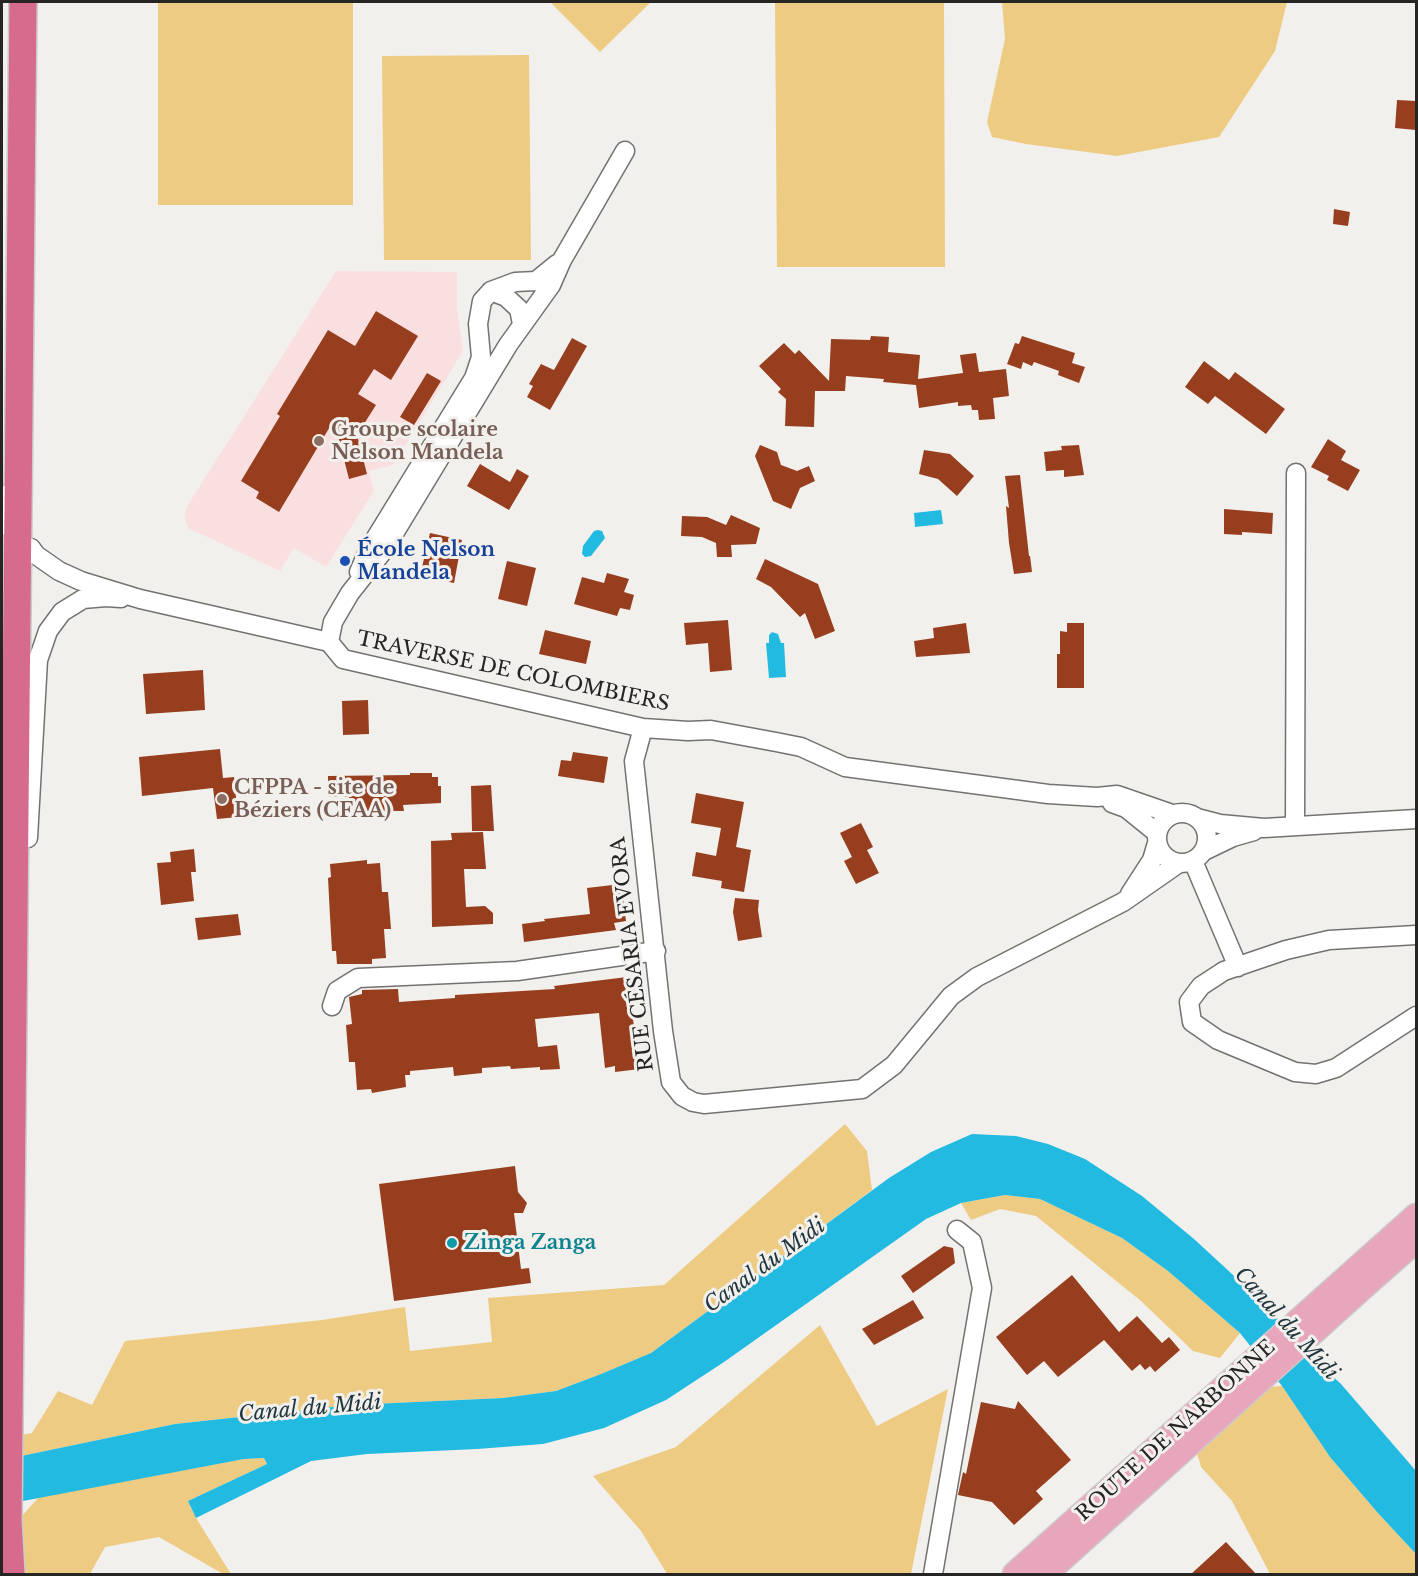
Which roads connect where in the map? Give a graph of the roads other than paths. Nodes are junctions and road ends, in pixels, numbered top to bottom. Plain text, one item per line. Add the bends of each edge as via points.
1 (23, 2) edge
2 (34, 2) edge
3 (625, 151) dead end
4 (562, 260) junction
5 (491, 291) junction
6 (522, 324) junction
7 (20, 330) junction
8 (1296, 473) dead end
9 (2, 525) edge
10 (31, 548) junction
11 (350, 593) junction
12 (10, 598) edge
13 (140, 599) junction
14 (329, 642) junction
15 (643, 728) junction
16 (1096, 797) junction
17 (1172, 814) junction
18 (1197, 818) junction
19 (1416, 819) edge
20 (1295, 826) junction
21 (1264, 828) junction
22 (28, 838) junction
23 (1157, 838) junction
24 (1192, 858) junction
25 (1123, 902) junction
26 (1416, 935) edge
27 (656, 951) junction
28 (1238, 967) junction
29 (332, 1006) dead end
30 (1416, 1016) edge
31 (1416, 1216) edge
32 (957, 1230) dead end
33 (1416, 1240) edge
34 (1316, 1317) junction
35 (1245, 1382) junction
36 (15, 1421) junction
37 (14, 1520) junction
38 (2, 1552) edge
39 (11, 1575) edge
40 (22, 1575) edge
41 (933, 1575) edge
42 (1015, 1575) edge
43 (1045, 1575) edge

1 - 7 highway
2 - 10 highway
3 - 4 street
4 - 5 street via 536,280 515,282
4 - 6 street via 551,285
5 - 6 street via 506,297 519,309
5 - 11 street via 482,301 478,324 481,357 474,378 369,549
6 - 11 street via 384,550
7 - 9 street via 7,511
7 - 12 highway
8 - 20 street
10 - 13 street, TRAVERSE DE COLOMBIERS via 59,571
10 - 22 highway
11 - 14 street via 333,621
12 - 36 highway
13 - 14 street, TRAVERSE DE COLOMBIERS
13 - 22 street, TRAVERSE DE COLOMBIERS via 83,599 62,612 48,631 38,660
14 - 15 street, TRAVERSE DE COLOMBIERS via 343,659
15 - 16 street, TRAVERSE DE COLOMBIERS via 711,730 801,747 845,767
15 - 27 street, RUE CÉSARIA EVORA via 634,761
16 - 17 street, TRAVERSE DE COLOMBIERS via 1117,795
16 - 23 street, TRAVERSE DE COLOMBIERS via 1126,808
17 - 18 street
17 - 23 street via 1165,819
18 - 21 street
18 - 24 street via 1207,837
19 - 20 street
20 - 21 street
21 - 24 street, RUE CÉSARIA EVORA via 1233,837
22 - 36 highway
23 - 24 street via 1165,856
23 - 25 street, RUE CÉSARIA EVORA via 1152,860
24 - 25 street, RUE CÉSARIA EVORA
24 - 28 street
25 - 27 street, RUE CÉSARIA EVORA via 977,977 951,996 894,1065 862,1089 704,1104 682,1096 670,1082
26 - 28 street via 1329,940
27 - 29 street via 517,971 358,978 337,991
28 - 30 street via 1201,986 1189,1002 1192,1022 1218,1040 1295,1072 1316,1074 1336,1068
31 - 34 main road, ROUTE DE NARBONNE
32 - 41 street via 972,1242 982,1288
33 - 34 main road, ROUTE DE NARBONNE
34 - 35 main road, ROUTE DE NARBONNE
35 - 42 main road, ROUTE DE NARBONNE
35 - 43 main road, ROUTE DE NARBONNE
36 - 37 highway
37 - 38 highway
37 - 39 highway
37 - 40 highway

